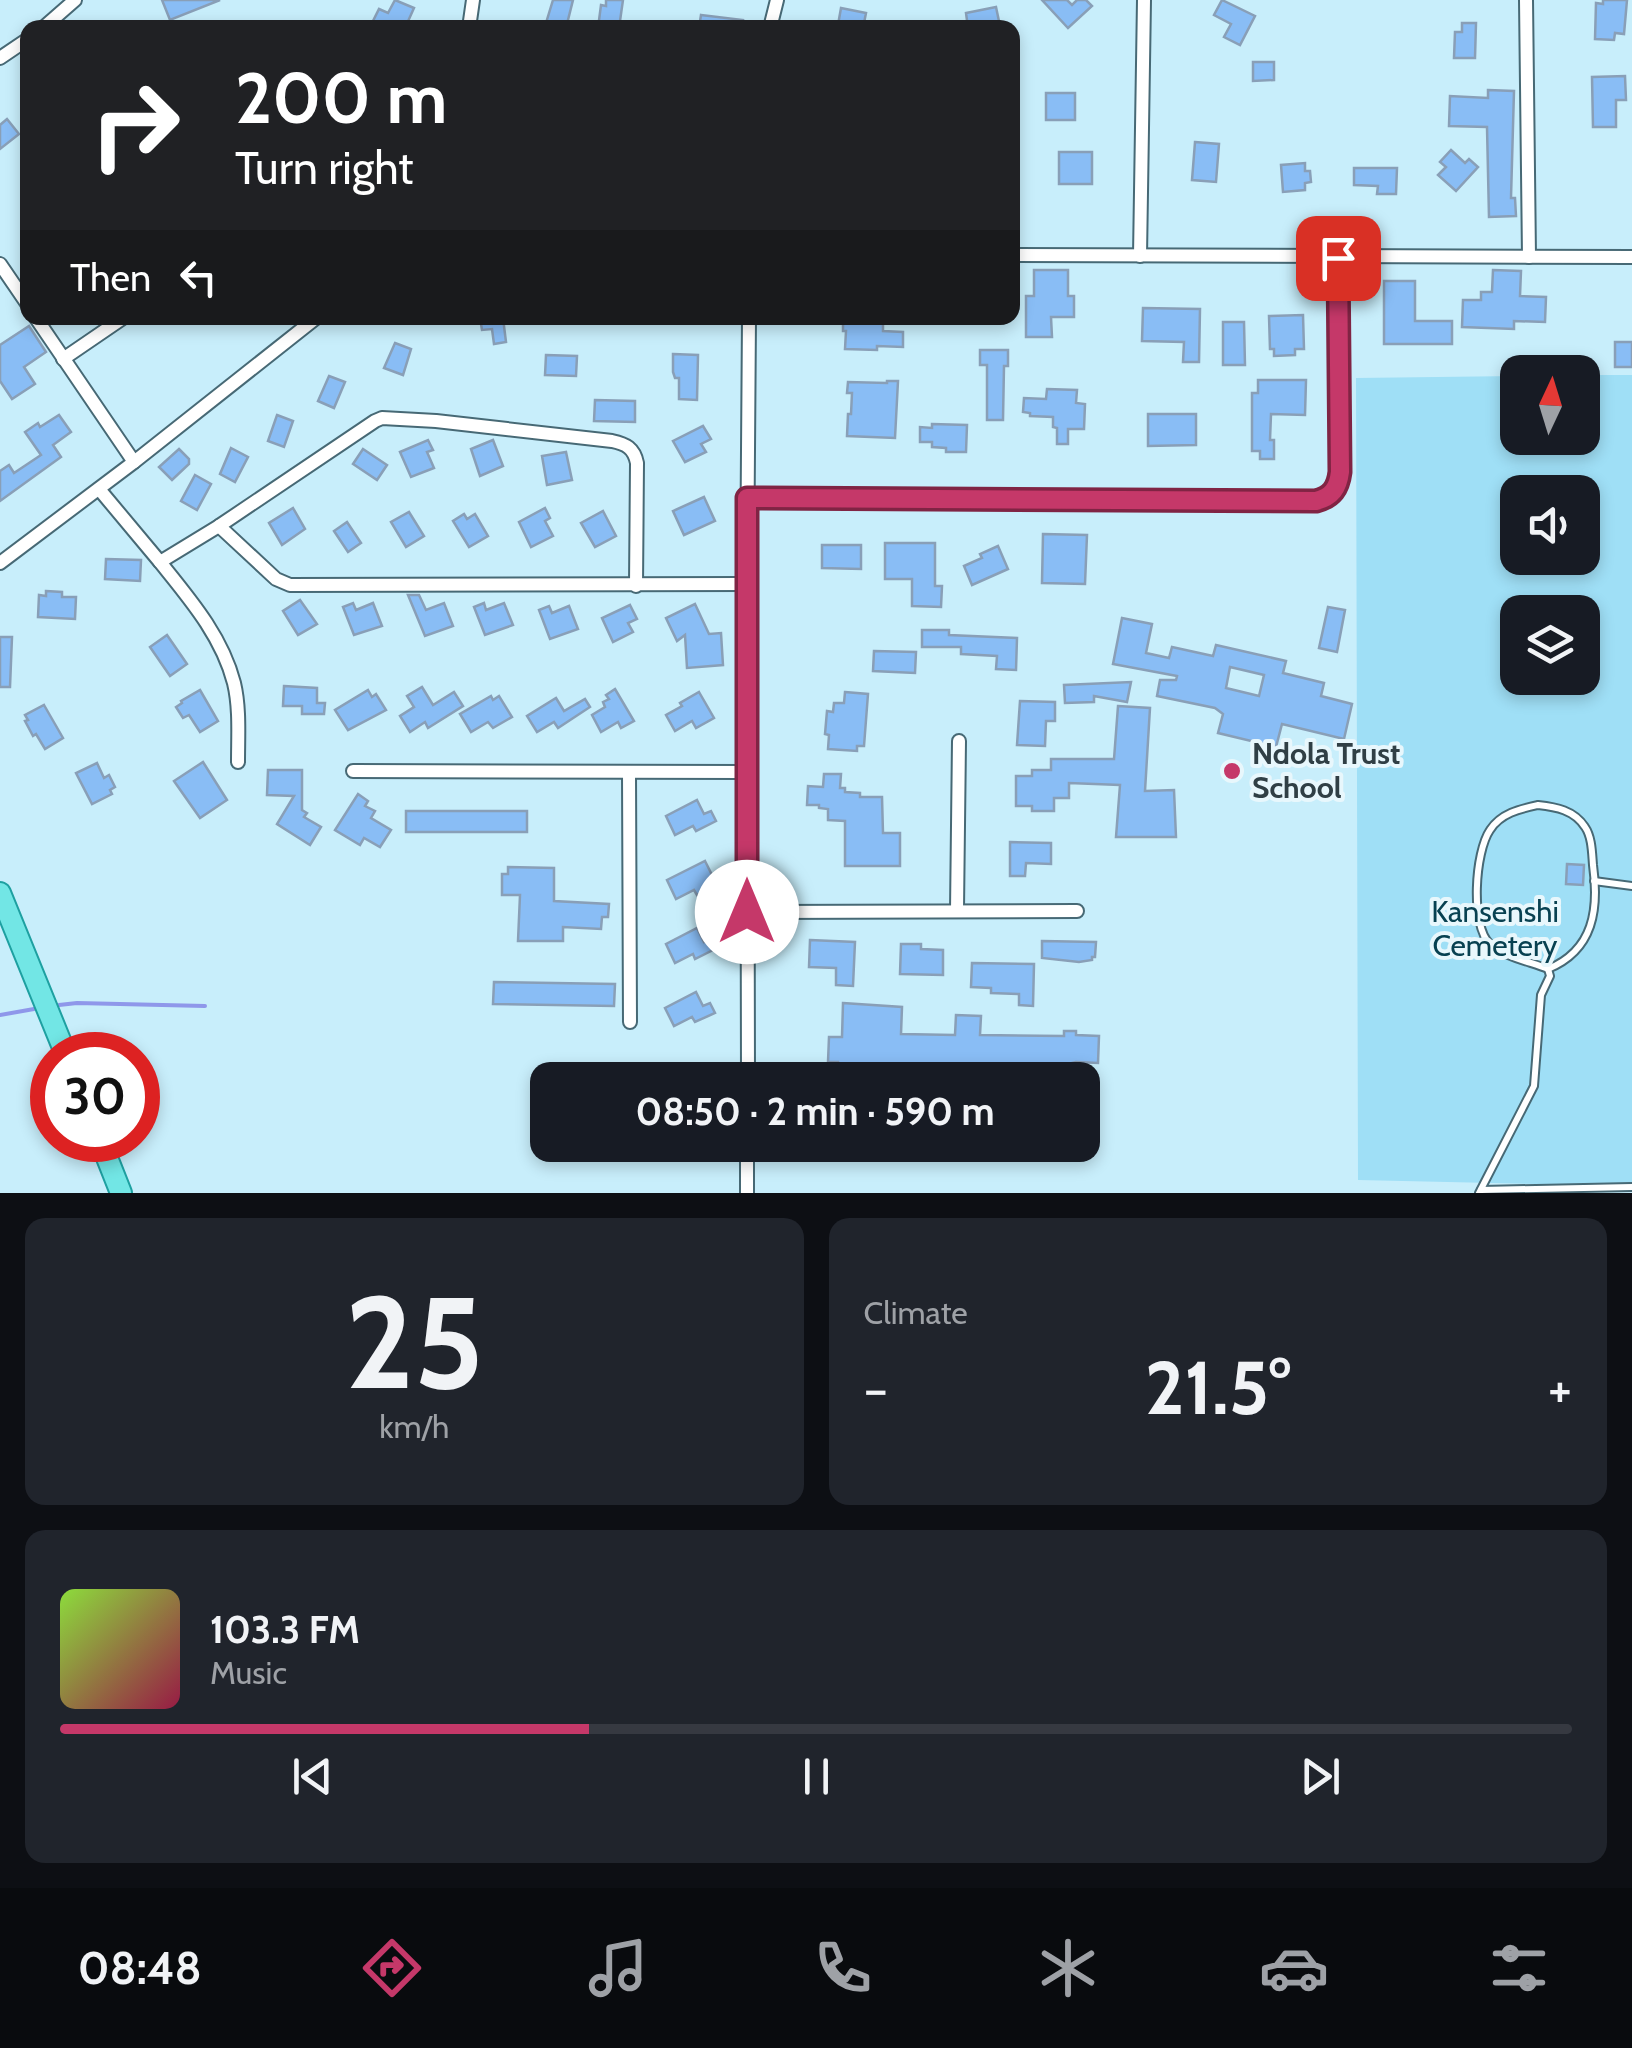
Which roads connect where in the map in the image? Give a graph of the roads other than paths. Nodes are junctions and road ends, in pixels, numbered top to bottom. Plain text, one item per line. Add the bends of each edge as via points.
1 (75, 0) edge
2 (1144, 0) edge
3 (1526, 0) edge
4 (51, 20) edge
5 (1020, 255) edge
6 (1140, 256) junction
7 (1528, 257) junction
8 (1632, 257) edge
9 (1338, 258) junction
10 (0, 264) edge
11 (20, 293) edge
12 (41, 325) edge
13 (113, 325) edge
14 (307, 325) edge
15 (749, 325) edge
16 (63, 359) junction
17 (134, 462) junction
18 (98, 489) junction
19 (747, 498) junction
20 (219, 526) junction
21 (160, 562) junction
22 (0, 564) edge
23 (747, 584) junction
24 (636, 586) junction
25 (958, 741) dead end
26 (238, 762) dead end
27 (353, 771) dead end
28 (629, 772) junction
29 (747, 772) junction
30 (1594, 881) junction
31 (1632, 886) edge
32 (0, 893) edge
33 (957, 910) junction
34 (747, 912) junction
35 (1076, 912) dead end
36 (1548, 969) junction
37 (630, 1022) dead end
38 (57, 1032) edge
39 (748, 1062) edge
40 (109, 1162) edge
41 (748, 1162) edge
42 (1632, 1187) edge
43 (1480, 1192) edge
44 (121, 1193) edge
45 (747, 1193) edge

1 - 4 street
2 - 6 street
3 - 7 street
5 - 6 street
6 - 9 street
7 - 8 street
7 - 9 street
9 - 19 street via 1340,472 1323,499
10 - 11 street
12 - 16 street
13 - 16 street
14 - 17 street
15 - 19 street
16 - 17 street
17 - 18 street
18 - 21 street
18 - 22 street
19 - 23 street
20 - 21 street
20 - 24 street via 290,585
20 - 24 street via 382,418 612,441 630,446 638,462
21 - 26 street via 225,656 236,696
23 - 24 street
23 - 29 street
25 - 33 street
27 - 28 street
28 - 29 street
28 - 37 street
29 - 34 street
30 - 31 lane
30 - 36 lane via 1593,921 1581,946
30 - 36 lane via 1585,827 1556,807 1538,805 1504,816 1482,845 1483,934 1492,946
32 - 38 main road
33 - 34 street
33 - 35 street
34 - 39 street
36 - 43 lane via 1534,1086
40 - 44 main road
41 - 45 street
42 - 43 lane

